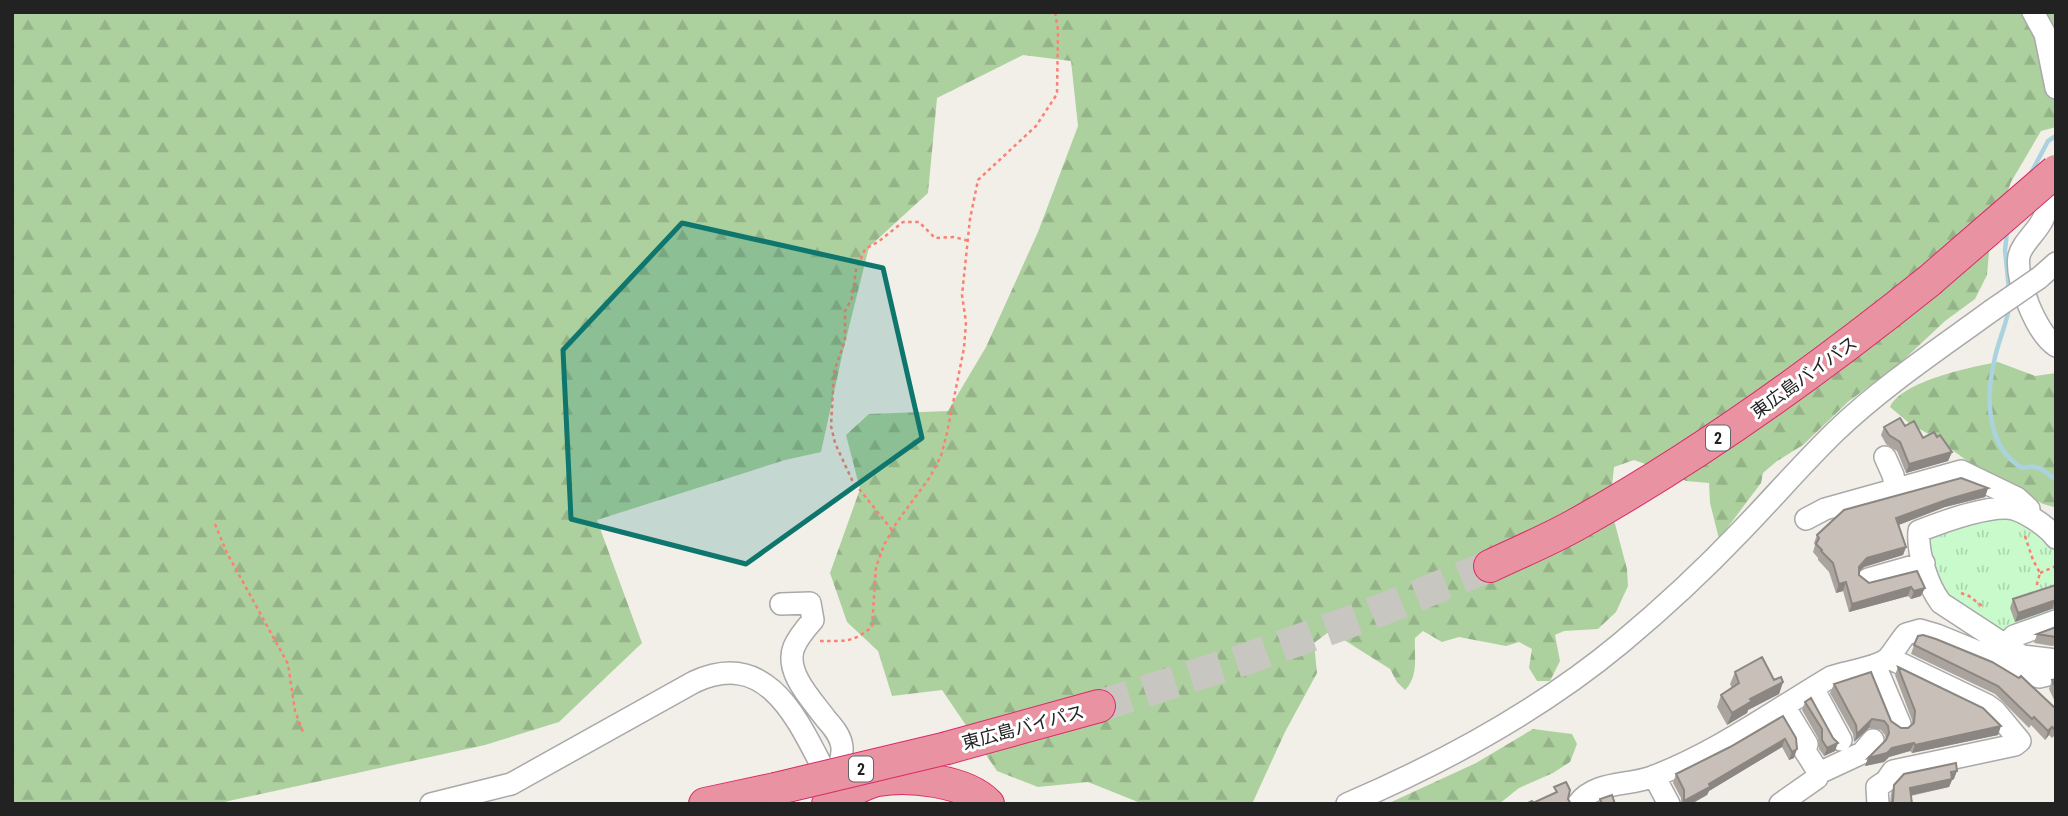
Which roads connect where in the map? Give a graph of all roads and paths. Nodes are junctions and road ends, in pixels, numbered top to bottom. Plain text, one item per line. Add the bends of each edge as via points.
1 (1055, 12) edge
2 (2033, 12) edge
3 (2056, 88) edge
4 (2056, 162) edge
5 (2056, 172) edge
6 (969, 241) junction
7 (2056, 263) edge
8 (2056, 345) edge
9 (1885, 457) dead end
10 (1896, 490) junction
11 (1806, 519) dead end
12 (215, 523) dead end
13 (2043, 526) edge
14 (892, 530) junction
15 (1924, 563) junction
16 (1490, 566) tunnel mouth
17 (2056, 566) edge
18 (2040, 573) junction
19 (1868, 579) edge
20 (2038, 588) edge
21 (1956, 591) dead end
22 (781, 604) dead end
23 (1982, 606) dead end
24 (2056, 621) edge
25 (802, 633) junction
26 (2006, 645) junction
27 (2056, 660) edge
28 (1882, 662) junction
29 (2056, 673) edge
30 (1813, 688) junction
31 (1099, 706) tunnel mouth
32 (1784, 706) junction
33 (1900, 724) edge
34 (304, 735) dead end
35 (1841, 740) dead end
36 (1872, 740) dead end
37 (1819, 773) junction
38 (1654, 776) junction
39 (837, 796) edge
40 (431, 804) edge
41 (705, 804) edge
42 (959, 804) edge
43 (988, 804) edge
44 (1347, 804) edge
45 (1578, 804) edge
46 (1670, 804) edge
47 (1780, 804) edge
48 (1878, 804) edge

1 - 6 path via 1057,94 1018,144 978,180
2 - 3 street via 2045,34
4 - 8 street via 2043,219 2020,253 2018,270 2039,327
5 - 16 highway, 東広島バイパス / 2, bridge via 1841,352 1753,416 1574,526
6 - 14 path via 962,295 964,348 941,456
6 - 14 path via 935,238 919,222 903,222 865,249 845,311 845,340 834,372 832,434 852,480
7 - 44 street, bridge via 1839,429 1703,570 1618,645 1480,740
9 - 10 street
10 - 11 street via 1825,509
10 - 13 street via 1961,471 2017,498
12 - 34 path via 288,664 295,711
13 - 15 street via 2007,507 1943,522 1919,531
13 - 18 path via 2030,545
14 - 25 path via 877,567 872,627 850,641 811,641
15 - 19 street
15 - 26 street via 1941,603
17 - 18 path
18 - 20 path
21 - 23 path
22 - 25 street via 810,603 813,620
24 - 26 street via 2014,636
25 - 39 street via 792,655 795,674 842,745
26 - 27 street via 2022,656
28 - 29 street via 1906,634 1920,630 2039,677
28 - 30 street via 1831,677
28 - 33 street
28 - 48 street via 1987,705 2020,741 1893,771 1877,787
30 - 32 street
30 - 35 street
31 - 41 highway, 東広島バイパス / 2, bridge via 947,748
32 - 37 street
32 - 38 street
36 - 37 street via 1862,753
37 - 47 street
38 - 45 street via 1584,795
38 - 46 street
39 - 40 street via 774,689 757,679 726,673 694,682 511,784
39 - 42 highway via 901,789 933,793
39 - 43 highway via 876,781 906,777 958,787

